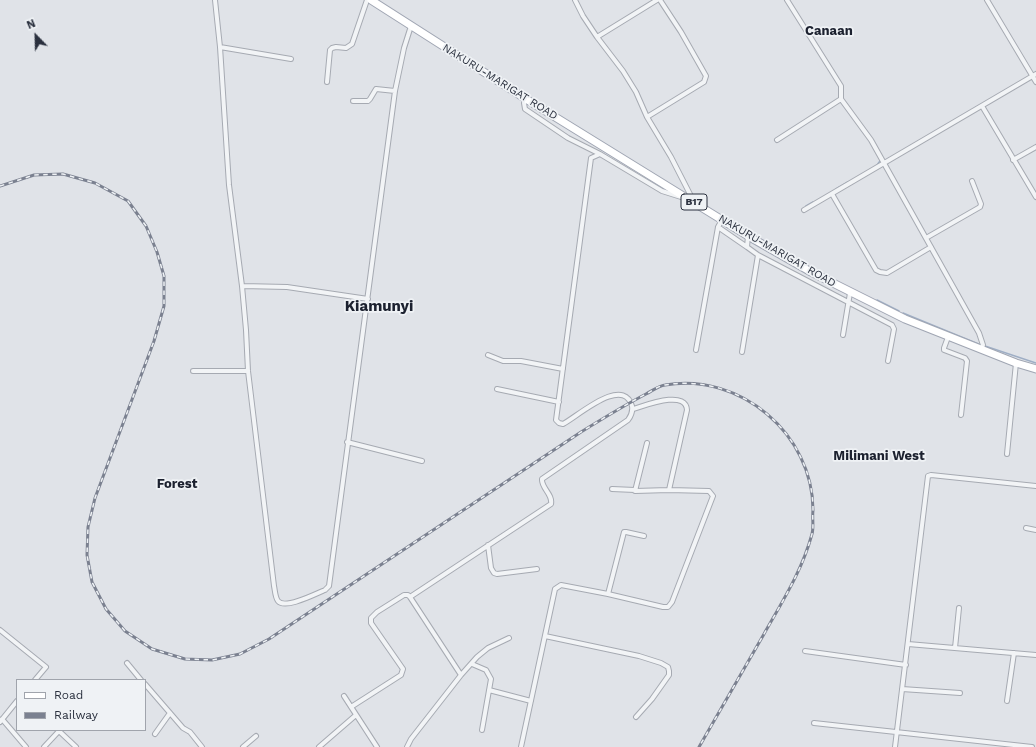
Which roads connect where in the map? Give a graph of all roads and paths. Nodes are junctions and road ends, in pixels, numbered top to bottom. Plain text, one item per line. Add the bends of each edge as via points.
1 (215, 0) edge
2 (367, 0) edge
3 (371, 0) edge
4 (574, 0) edge
5 (658, 0) edge
6 (788, 0) edge
7 (987, 0) edge
8 (411, 26) junction
9 (597, 37) junction
10 (220, 47) junction
11 (291, 59) dead end
12 (1034, 75) edge
13 (327, 82) dead end
14 (1036, 82) edge
15 (395, 91) junction
16 (526, 99) junction
17 (841, 99) junction
18 (352, 101) dead end
19 (982, 106) junction
20 (647, 117) junction
21 (777, 140) dead end
22 (1036, 147) edge
23 (592, 150) junction
24 (600, 154) junction
25 (591, 158) junction
26 (1013, 160) junction
27 (884, 163) junction
28 (972, 181) dead end
29 (832, 194) junction
30 (1036, 197) edge
31 (687, 198) junction
32 (694, 203) junction
33 (804, 210) dead end
34 (720, 223) junction
35 (748, 236) junction
36 (926, 238) junction
37 (931, 246) junction
38 (747, 247) junction
39 (758, 255) junction
40 (242, 286) junction
41 (850, 293) junction
42 (368, 299) junction
43 (848, 303) junction
44 (843, 335) dead end
45 (948, 337) junction
46 (696, 350) dead end
47 (981, 350) junction
48 (742, 352) dead end
49 (488, 355) dead end
50 (888, 361) dead end
51 (1016, 363) junction
52 (563, 368) junction
53 (1036, 369) edge
54 (193, 370) dead end
55 (248, 371) junction
56 (497, 389) dead end
57 (559, 402) junction
58 (633, 409) junction
59 (961, 415) dead end
60 (347, 442) junction
61 (647, 443) dead end
62 (1007, 454) dead end
63 (422, 461) dead end
64 (1036, 486) edge
65 (612, 489) dead end
66 (635, 490) junction
67 (669, 490) junction
68 (1026, 528) dead end
69 (1036, 530) edge
70 (644, 536) dead end
71 (488, 545) junction
72 (538, 568) dead end
73 (608, 594) junction
74 (410, 597) junction
75 (959, 608) dead end
76 (0, 630) edge
77 (545, 636) junction
78 (509, 638) dead end
79 (908, 644) junction
80 (955, 648) junction
81 (805, 651) dead end
82 (1014, 653) junction
83 (1036, 655) edge
84 (127, 663) dead end
85 (472, 664) junction
86 (906, 665) junction
87 (461, 675) junction
88 (36, 679) edge
89 (140, 679) edge
90 (146, 685) edge
91 (902, 689) junction
92 (489, 690) junction
93 (960, 693) dead end
94 (344, 696) dead end
95 (531, 701) junction
96 (1007, 701) dead end
97 (16, 702) edge
98 (351, 707) junction
99 (170, 713) junction
100 (356, 715) junction
101 (636, 717) dead end
102 (1, 721) edge
103 (814, 723) dead end
104 (482, 730) dead end
105 (897, 733) junction
106 (155, 734) dead end
107 (256, 736) dead end
108 (26, 747) edge
109 (44, 747) edge
110 (76, 747) edge
111 (202, 747) edge
112 (243, 747) edge
113 (319, 747) edge
114 (376, 747) edge
115 (407, 747) edge
116 (521, 747) edge
117 (895, 747) edge
118 (1032, 747) edge

1 - 10 street
2 - 13 street via 352,44 349,47 336,46 330,50
3 - 8 main road, NAKURU-MARIGAT ROAD / B17
4 - 9 street
5 - 9 street
5 - 20 street via 692,50 706,76 704,82
6 - 17 street via 841,86
7 - 12 street
8 - 15 street
8 - 16 main road, NAKURU-MARIGAT ROAD / B17
9 - 20 street via 623,71
10 - 11 street
10 - 40 street via 229,185
12 - 14 street
12 - 19 street
15 - 18 street via 376,89 368,101
15 - 42 street
16 - 23 street via 525,109 568,138
16 - 31 main road, NAKURU-MARIGAT ROAD / B17
17 - 21 street
17 - 27 street via 871,140
19 - 26 street
19 - 27 street
20 - 32 street
22 - 26 street
23 - 24 street
23 - 25 street
24 - 25 street
24 - 31 street via 662,191
25 - 52 street
26 - 30 street
27 - 29 street
27 - 36 street
28 - 36 street via 981,206
29 - 33 street
29 - 37 street via 876,270 887,273
31 - 32 main road, NAKURU-MARIGAT ROAD / B17
32 - 34 main road, NAKURU-MARIGAT ROAD / B17
34 - 35 main road, NAKURU-MARIGAT ROAD / B17
34 - 38 street
34 - 46 street
35 - 38 street
35 - 41 main road, NAKURU-MARIGAT ROAD / B17
36 - 37 street
37 - 47 street via 979,334 983,345
38 - 39 street
39 - 43 street
39 - 48 street
40 - 42 street via 287,287
40 - 55 street
41 - 43 street
41 - 45 main road, NAKURU-MARIGAT ROAD / B17
42 - 60 street
43 - 44 street
43 - 50 street via 893,327
45 - 47 main road, NAKURU-MARIGAT ROAD / B17
45 - 59 street via 944,350 966,358 967,362
47 - 51 main road, NAKURU-MARIGAT ROAD / B17
49 - 52 street via 503,361 521,361
51 - 53 main road, NAKURU-MARIGAT ROAD / B17
51 - 62 street
52 - 57 street
54 - 55 street
55 - 60 street via 274,586 280,603 294,602 325,590 328,586
56 - 57 street
57 - 58 street via 556,420 563,424 605,398 617,394 628,399
58 - 67 street via 675,399 686,404 687,410
58 - 71 street via 628,420 542,479 551,504
60 - 63 street
61 - 66 street
64 - 79 street via 928,476
65 - 66 street
66 - 67 street
67 - 73 street via 709,491 713,496 670,606 663,607
68 - 69 street
70 - 73 street via 624,532
71 - 72 street via 494,573
71 - 74 street
73 - 77 street via 558,586 555,589
74 - 87 street
74 - 98 street via 404,595 371,618 403,672
75 - 80 street
76 - 88 street via 46,667
77 - 95 street
77 - 101 street via 639,656 668,668 669,675 652,700
78 - 85 street via 488,648
79 - 80 street
79 - 86 street
80 - 82 street
81 - 86 street
82 - 83 street
82 - 96 street
84 - 89 street
85 - 87 street
85 - 92 street via 489,674
86 - 91 street
87 - 115 street
90 - 99 street
91 - 93 street
91 - 105 street
92 - 95 street
92 - 104 street
94 - 98 street
95 - 116 street
97 - 102 street
98 - 100 street
99 - 106 street
99 - 111 street
100 - 113 street
100 - 114 street
102 - 108 street
103 - 105 street
105 - 117 street
105 - 118 street
107 - 112 street
109 - 110 street via 59,731

